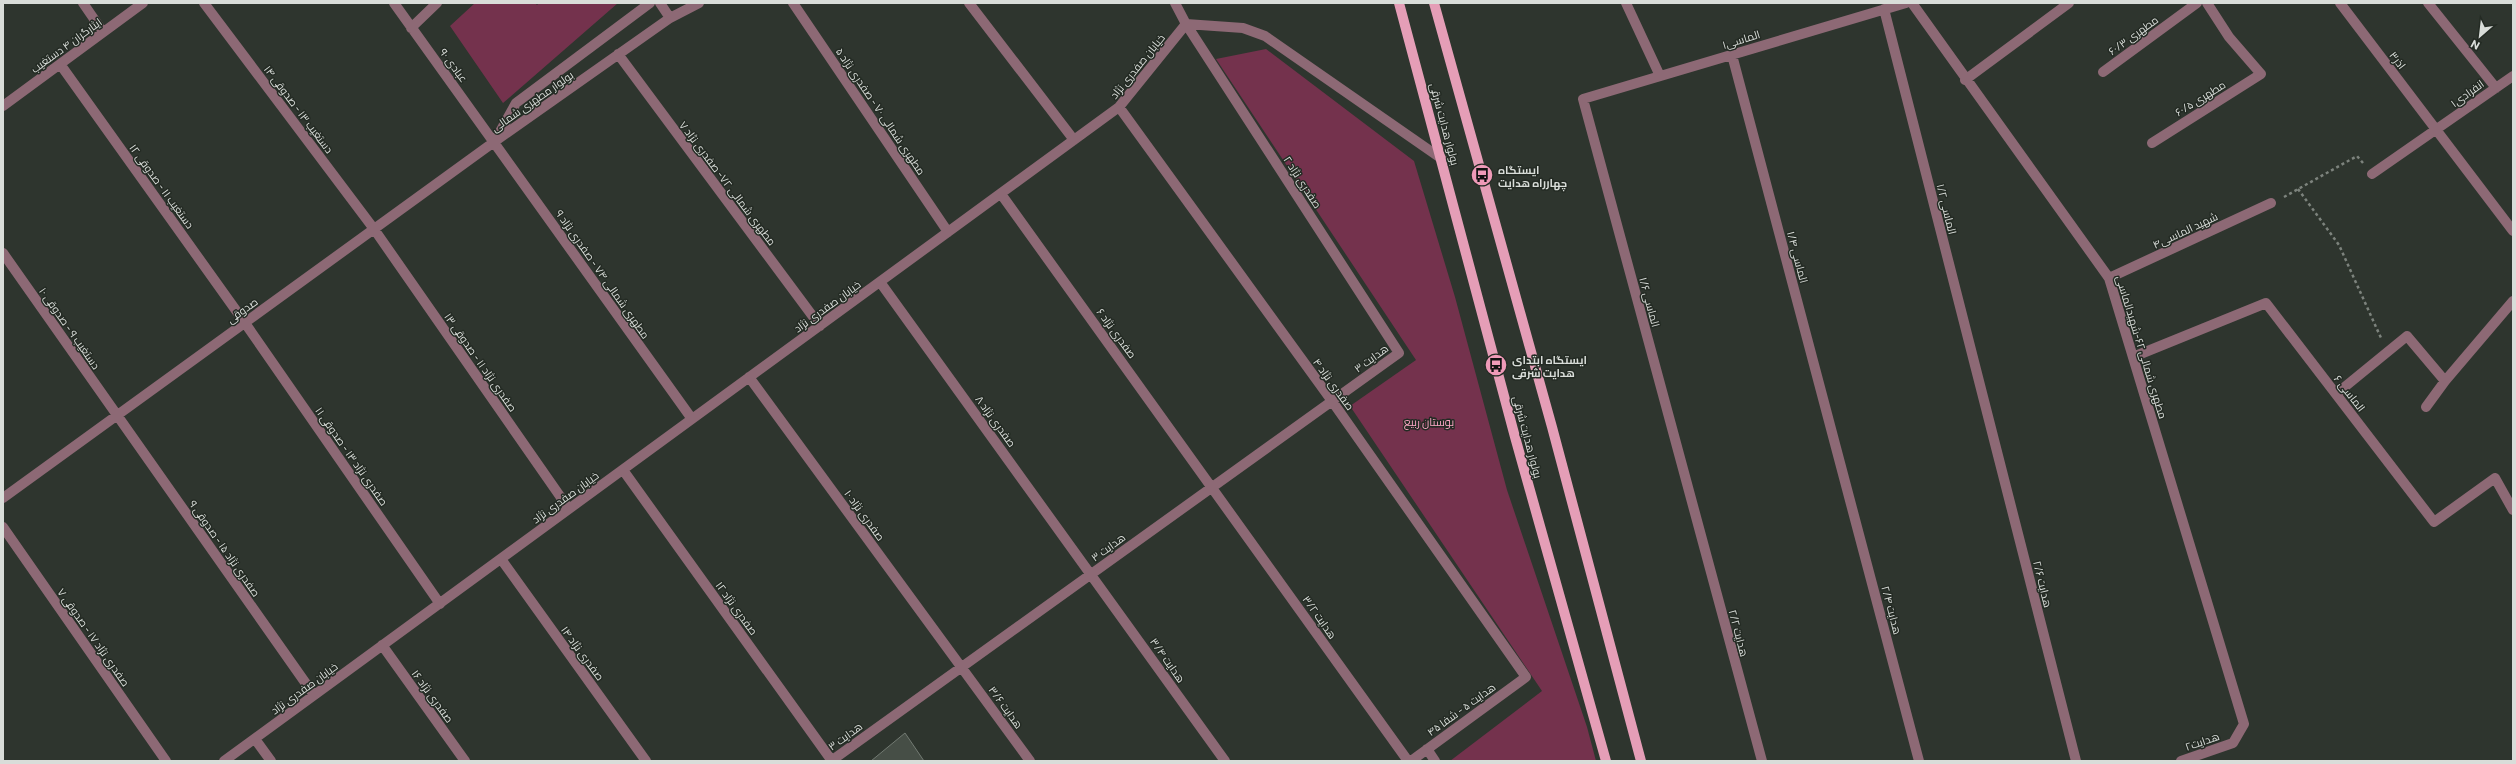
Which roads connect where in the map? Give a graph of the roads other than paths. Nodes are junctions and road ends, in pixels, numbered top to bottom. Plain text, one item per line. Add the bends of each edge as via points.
1 (82, 3) edge
2 (143, 3) edge
3 (204, 3) edge
4 (394, 3) edge
5 (437, 3) edge
6 (650, 3) edge
7 (660, 3) edge
8 (699, 3) edge
9 (793, 3) edge
10 (969, 3) edge
11 (1175, 3) edge
12 (1399, 3) edge
13 (1434, 3) edge
14 (1626, 3) edge
15 (1906, 3) edge
16 (1912, 3) edge
17 (2069, 3) edge
18 (2197, 3) edge
19 (2207, 3) edge
20 (2340, 3) edge
21 (2428, 3) edge
22 (1884, 9) junction
23 (670, 18) junction
24 (1186, 24) junction
25 (412, 28) junction
26 (103, 32) junction
27 (618, 54) junction
28 (1732, 55) junction
29 (60, 64) junction
30 (2103, 72) dead end
31 (1660, 76) junction
32 (2512, 78) edge
33 (1965, 80) junction
34 (2496, 88) junction
35 (1583, 99) joint
36 (3, 106) edge
37 (1119, 107) junction
38 (2436, 131) junction
39 (1074, 140) junction
40 (494, 142) junction
41 (2152, 143) dead end
42 (1442, 159) junction
43 (2372, 174) road end
44 (1001, 194) junction
45 (2271, 203) dead end
46 (374, 229) junction
47 (2513, 231) edge
48 (948, 232) junction
49 (3, 253) edge
50 (2109, 278) junction
51 (880, 282) junction
52 (2513, 301) edge
53 (245, 323) junction
54 (820, 326) junction
55 (1399, 353) joint
56 (2133, 358) junction
57 (749, 377) junction
58 (2445, 381) junction
59 (2336, 394) junction
60 (1332, 402) junction
61 (2426, 407) dead end
62 (1987, 414) joint
63 (117, 416) junction
64 (692, 419) junction
65 (1841, 464) joint
66 (623, 470) junction
67 (1213, 487) junction
68 (3, 498) edge
69 (569, 509) junction
70 (2513, 510) edge
71 (1694, 511) joint
72 (3, 527) edge
73 (501, 559) junction
74 (1092, 574) junction
75 (440, 604) junction
76 (382, 646) junction
77 (962, 667) junction
78 (1526, 677) joint
79 (314, 695) junction
80 (2244, 724) joint
81 (254, 739) junction
82 (1427, 749) junction
83 (166, 761) edge
84 (224, 761) edge
85 (271, 761) edge
86 (465, 761) edge
87 (646, 761) edge
88 (832, 761) edge
89 (1030, 761) edge
90 (1225, 761) edge
91 (1408, 761) edge
92 (1411, 761) edge
93 (1435, 761) edge
94 (1606, 761) edge
95 (1641, 761) edge
96 (1762, 761) edge
97 (1919, 761) edge
98 (2076, 761) edge
99 (2181, 761) edge

1 - 26 street
2 - 26 street, ایثارگران ۴ دستغیب
3 - 46 street, دستغیب ۱۳ - صدوقی ۱۴
4 - 25 street, عبادی ۹۰
5 - 25 street
6 - 40 street, بولوار مطهری شمالی via 516,103
7 - 23 street
8 - 23 street, بولوار مطهری شمالی
9 - 48 street, مطهری شمالی ۷۰ - صفدری نژاد ۵
10 - 39 street
11 - 24 street, صفدری نژاد ۲
12 - 42 main road, بولوار هدایت شرقی
13 - 95 main road, بولوار هدایت شرقی via 1552,427
14 - 31 street
15 - 22 street, الماسی۱
16 - 33 street, مطهری شمالی ۶۲-شهیدالماسی
17 - 33 street
18 - 30 street, مطهری ۶۰/۳
19 - 41 street, مطهری ۶۰/۵ via 2229,37 2261,74
20 - 38 street, اذر۳
21 - 34 street
22 - 28 street, الماسی۱
22 - 62 street, الماسی ۱/۲
23 - 27 street, بولوار مطهری شمالی
24 - 37 street, خیابان صفدری نژاد
24 - 42 street via 1243,28 1265,36
24 - 55 street, صفدری نژاد ۲
25 - 40 street, عبادی ۹۰
26 - 29 street, ایثارگران ۴ دستغیب
27 - 40 street, بولوار مطهری شمالی
27 - 54 street, مطهری شمالی ۷۲- صفدری نژاد ۷
28 - 31 street, الماسی۱
28 - 65 street, الماسی ۱/۴
29 - 36 street, ایثارگران ۴ دستغیب
29 - 53 street, دستغیب ۱۱ - صدوقی ۱۲
31 - 35 street, الماسی۱
32 - 34 street, انفرادی۱
33 - 50 street, مطهری شمالی ۶۲-شهیدالماسی
34 - 38 street, انفرادی۱
35 - 71 street, الماسی ۱/۶
37 - 39 street, خیابان صفدری نژاد
37 - 60 street, صفدری نژاد ۴
38 - 43 street
38 - 47 street, اذر۳
39 - 44 street, خیابان صفدری نژاد
40 - 46 street, صدوقی
40 - 64 street, مطهری شمالی ۷۴ - صفدری نژاد ۹
42 - 94 main road, بولوار هدایت شرقی via 1515,437
44 - 48 street, خیابان صفدری نژاد
44 - 67 street, صفدری نژاد ۶
45 - 50 street, شهید الماسی۴
46 - 53 street, صدوقی
46 - 69 street, صفدری نژاد ۱۱ - صدوقی ۱۳
48 - 51 street, خیابان صفدری نژاد
49 - 63 street, دستغیب ۹ - صدوقی ۱۰
50 - 56 street, مطهری شمالی ۶۲-شهیدالماسی
51 - 54 street, خیابان صفدری نژاد
51 - 74 street, صفدری نژاد ۸
52 - 58 street
53 - 63 street, صدوقی
53 - 75 street, صفدری نژاد ۱۳ - صدوقی ۱۱
54 - 57 street, خیابان صفدری نژاد
55 - 60 street, هدایت ۳
56 - 59 street, الماسی ۶ via 2266,303
56 - 80 street, مطهری شمالی ۶۲-شهیدالماسی
57 - 64 street, خیابان صفدری نژاد
57 - 77 street, صفدری نژاد ۱۰
58 - 59 street via 2407,336
58 - 61 street
59 - 70 street, الماسی ۶ via 2434,522 2495,478
60 - 67 street, هدایت ۳
60 - 78 street, صفدری نژاد ۴
62 - 98 street, هدایت ۲/۶
63 - 68 street, صدوقی
63 - 79 street, صفدری نژاد ۱۵ - صدوقی ۹
64 - 66 street, خیابان صفدری نژاد
65 - 97 street, هدایت ۲/۴
66 - 69 street, خیابان صفدری نژاد
66 - 88 street, صفدری نژاد ۱۲
67 - 74 street, هدایت ۳
67 - 91 street, هدایت ۳/۲
69 - 73 street, خیابان صفدری نژاد
71 - 96 street, هدایت ۲/۲
72 - 83 street, صفدری نژاد ۱۷ - صدوقی ۷
73 - 75 street, خیابان صفدری نژاد
73 - 87 street, صفدری نژاد ۱۴
74 - 77 street, هدایت ۳
74 - 90 street, هدایت ۳/۴
75 - 76 street, خیابان صفدری نژاد
76 - 79 street, خیابان صفدری نژاد
76 - 86 street, صفدری نژاد ۱۶
77 - 88 street, هدایت ۳
77 - 89 street, هدایت ۳/۶
78 - 82 street, هدایت ۵ - شفا ۴۵
79 - 81 street, خیابان صفدری نژاد
80 - 99 street, هدایت۲ via 2233,743
81 - 84 street, خیابان صفدری نژاد
81 - 85 street
82 - 92 street, هدایت ۵ - شفا ۴۵
82 - 93 street

